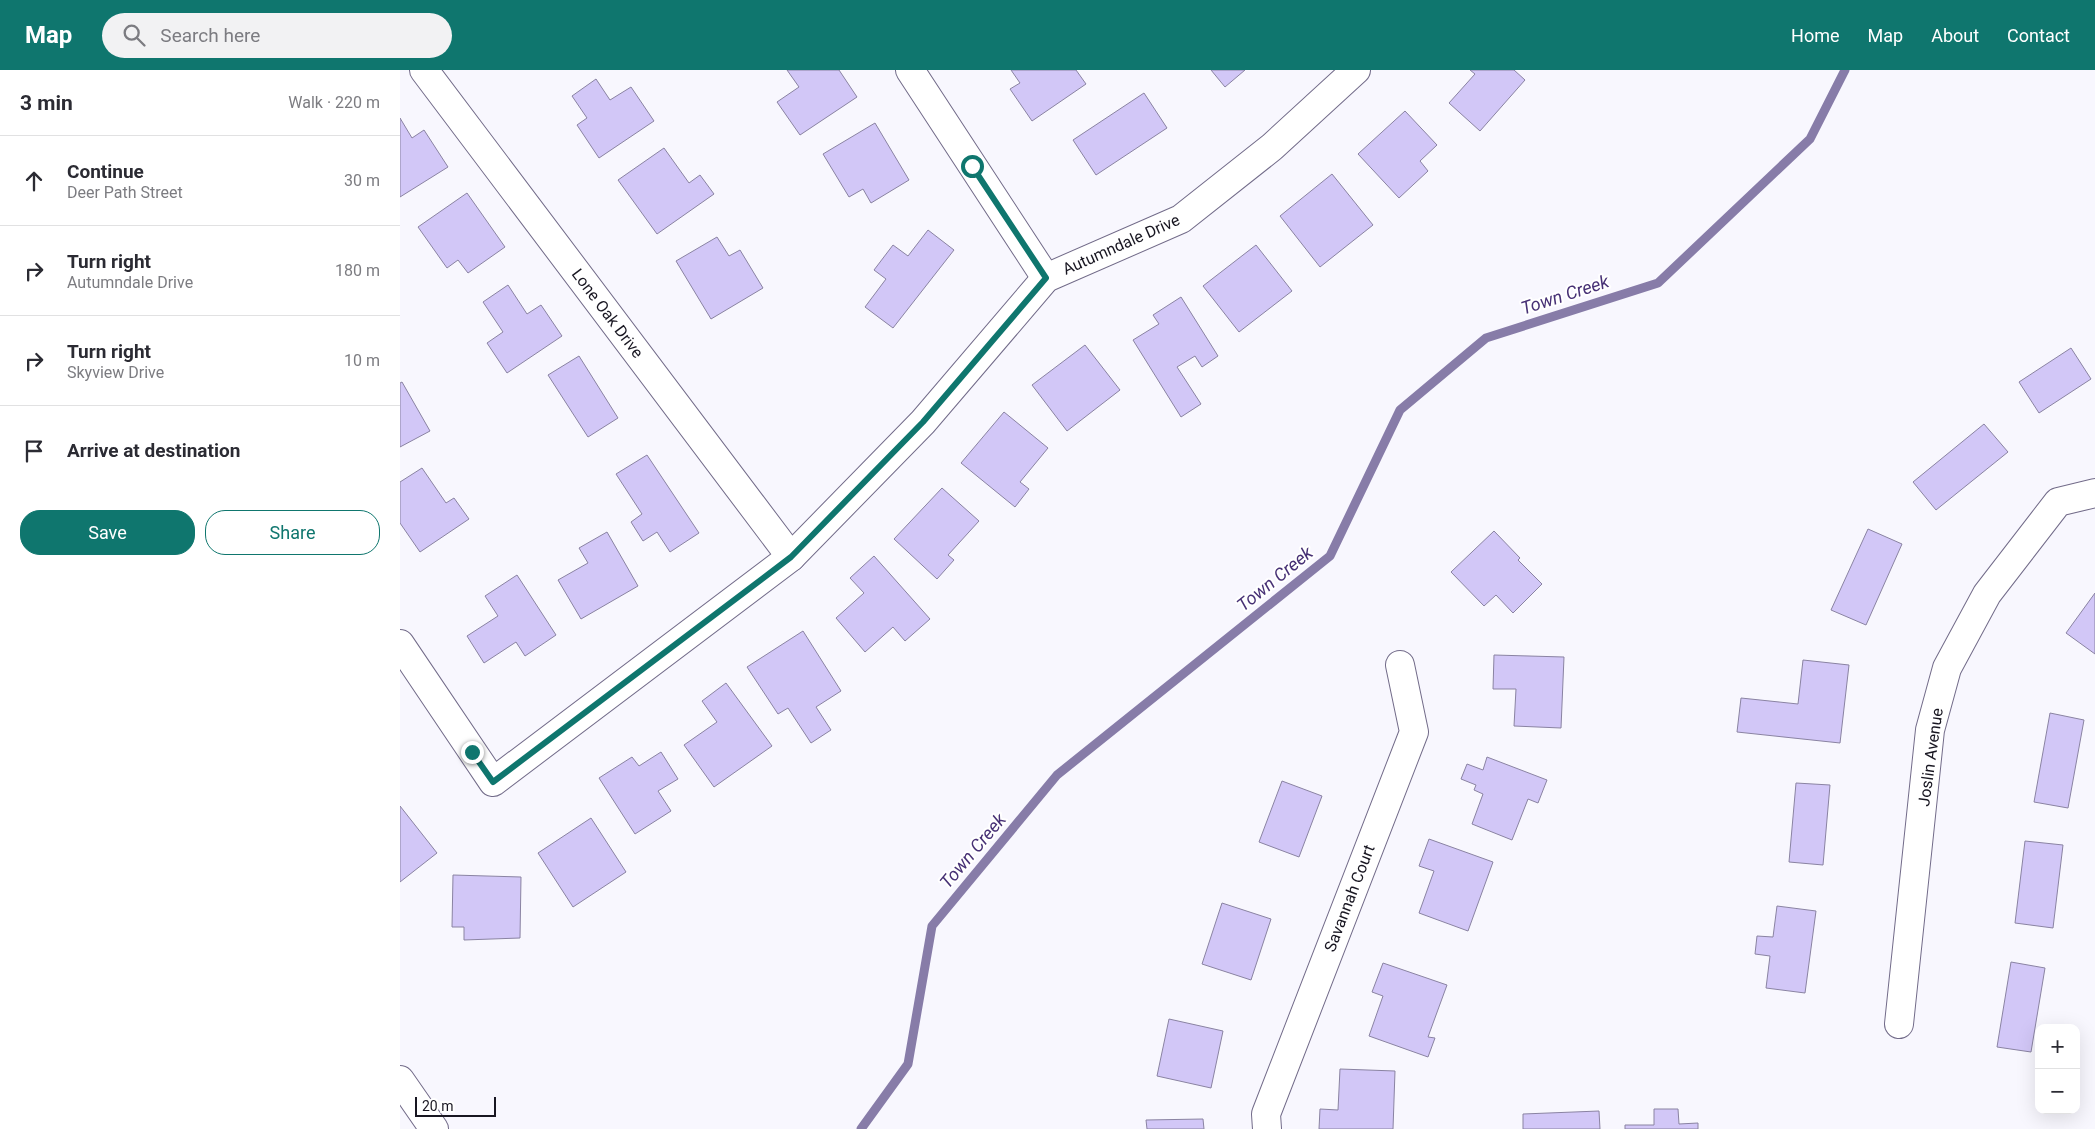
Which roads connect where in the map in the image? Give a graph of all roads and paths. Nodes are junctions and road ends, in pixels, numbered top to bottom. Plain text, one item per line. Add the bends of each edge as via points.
1 (424, 70) edge
2 (910, 70) edge
3 (1356, 70) edge
4 (1046, 278) junction
5 (2095, 493) edge
6 (791, 557) junction
7 (400, 644) edge
8 (1400, 664) dead end
9 (1899, 1024) dead end
10 (400, 1080) edge
11 (434, 1129) edge
12 (1267, 1129) edge

1 - 6 main road, Lone Oak Drive
2 - 4 main road
3 - 4 main road, Autumndale Drive via 1272,147 1181,219
4 - 6 main road, Autumndale Drive via 923,422
5 - 9 main road, Joslin Avenue via 2058,502 1987,594 1947,668 1930,730
6 - 7 main road, Autumndale Drive via 493,782
8 - 12 main road, Savannah Court via 1414,732 1266,1114
10 - 11 main road

